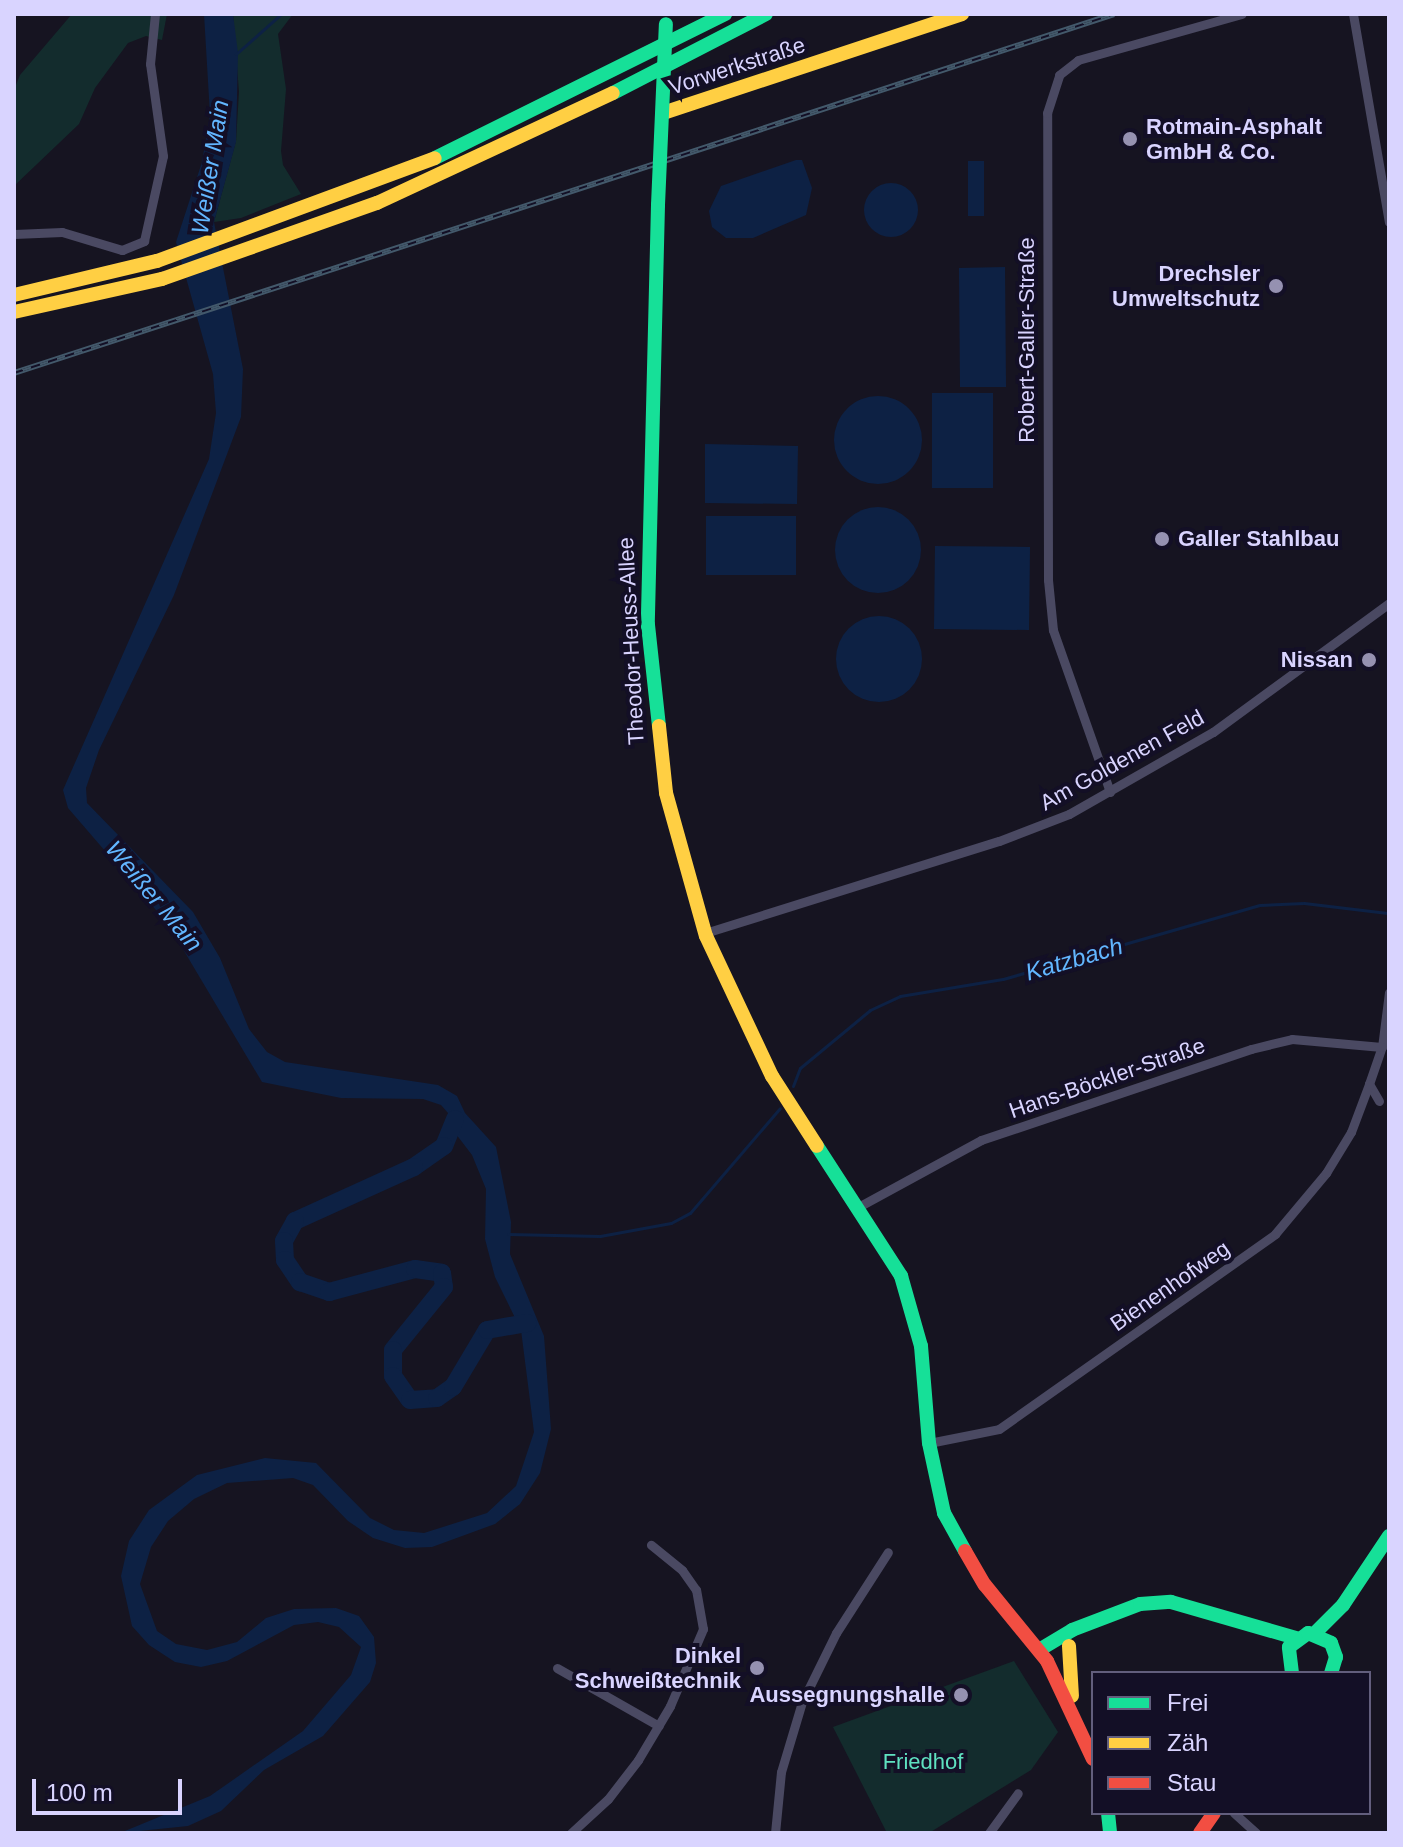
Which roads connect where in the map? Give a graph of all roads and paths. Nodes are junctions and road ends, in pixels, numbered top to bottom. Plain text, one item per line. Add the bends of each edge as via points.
1 (155, 14) edge
2 (725, 14) edge
3 (766, 14) edge
4 (962, 14) edge
5 (1242, 14) edge
6 (1353, 14) edge
7 (666, 19) edge
8 (663, 113) junction
9 (1389, 222) edge
10 (14, 234) edge
11 (14, 295) edge
12 (14, 312) edge
13 (1389, 603) edge
14 (1110, 792) junction
15 (705, 933) junction
16 (1389, 992) edge
17 (1382, 1047) junction
18 (1369, 1084) junction
19 (1379, 1101) dead end
20 (860, 1206) junction
21 (929, 1443) junction
22 (1389, 1536) edge
23 (651, 1545) dead end
24 (888, 1552) dead end
25 (1343, 1605) junction
26 (1239, 1624) junction
27 (1090, 1625) junction
28 (1315, 1633) junction
29 (1296, 1638) junction
30 (1331, 1643) junction
31 (1069, 1646) junction
32 (1043, 1655) junction
33 (557, 1668) dead end
34 (1289, 1669) edge
35 (1332, 1671) edge
36 (1073, 1708) junction
37 (659, 1726) junction
38 (1091, 1754) edge
39 (1018, 1793) dead end
40 (1213, 1815) edge
41 (1236, 1815) edge
42 (571, 1833) edge
43 (775, 1833) edge
44 (989, 1833) edge
45 (1200, 1833) edge
46 (1256, 1833) edge

1 - 10 street via 150,64 163,156 144,241 122,250 62,232
2 - 11 main road via 533,113 368,185 157,261
3 - 12 main road via 550,126 377,203 162,279
4 - 8 main road, Vorwerkstraße
5 - 14 street, Robert-Galler-Straße via 1078,60 1059,75 1047,113 1048,580 1053,630
6 - 9 street
7 - 8 main road, Theodor-Heuss-Allee, bridge
8 - 15 main road, Theodor-Heuss-Allee, bridge via 647,516 652,698 666,793
13 - 14 street, Am Goldenen Feld via 1213,732
14 - 15 street, Am Goldenen Feld via 999,841
15 - 20 main road, Theodor-Heuss-Allee via 772,1076
16 - 17 street, Bienenhofweg
17 - 18 street, Bienenhofweg
17 - 20 street, Hans-Böckler-Straße via 1292,1039 1251,1049 981,1140
18 - 19 street
18 - 21 street, Bienenhofweg via 1351,1132 1326,1173 1275,1234 999,1429
20 - 21 main road, Theodor-Heuss-Allee via 901,1276 915,1320
21 - 32 main road, Theodor-Heuss-Allee via 944,1513 957,1540 985,1585
22 - 25 main road
23 - 37 street via 682,1570 696,1590 703,1620
24 - 43 street via 836,1633 802,1702 781,1772
25 - 28 main road
25 - 30 main road
26 - 27 main road via 1202,1607 1171,1602 1140,1604
26 - 29 main road
26 - 34 main road
27 - 31 main road
27 - 32 main road
28 - 29 main road
28 - 30 main road
29 - 34 main road
30 - 35 main road via 1336,1657
31 - 32 main road
31 - 36 main road
32 - 36 main road, Theodor-Heuss-Allee
33 - 37 street
36 - 38 main road
37 - 42 street via 608,1799
39 - 44 street
40 - 45 main road
41 - 46 street

